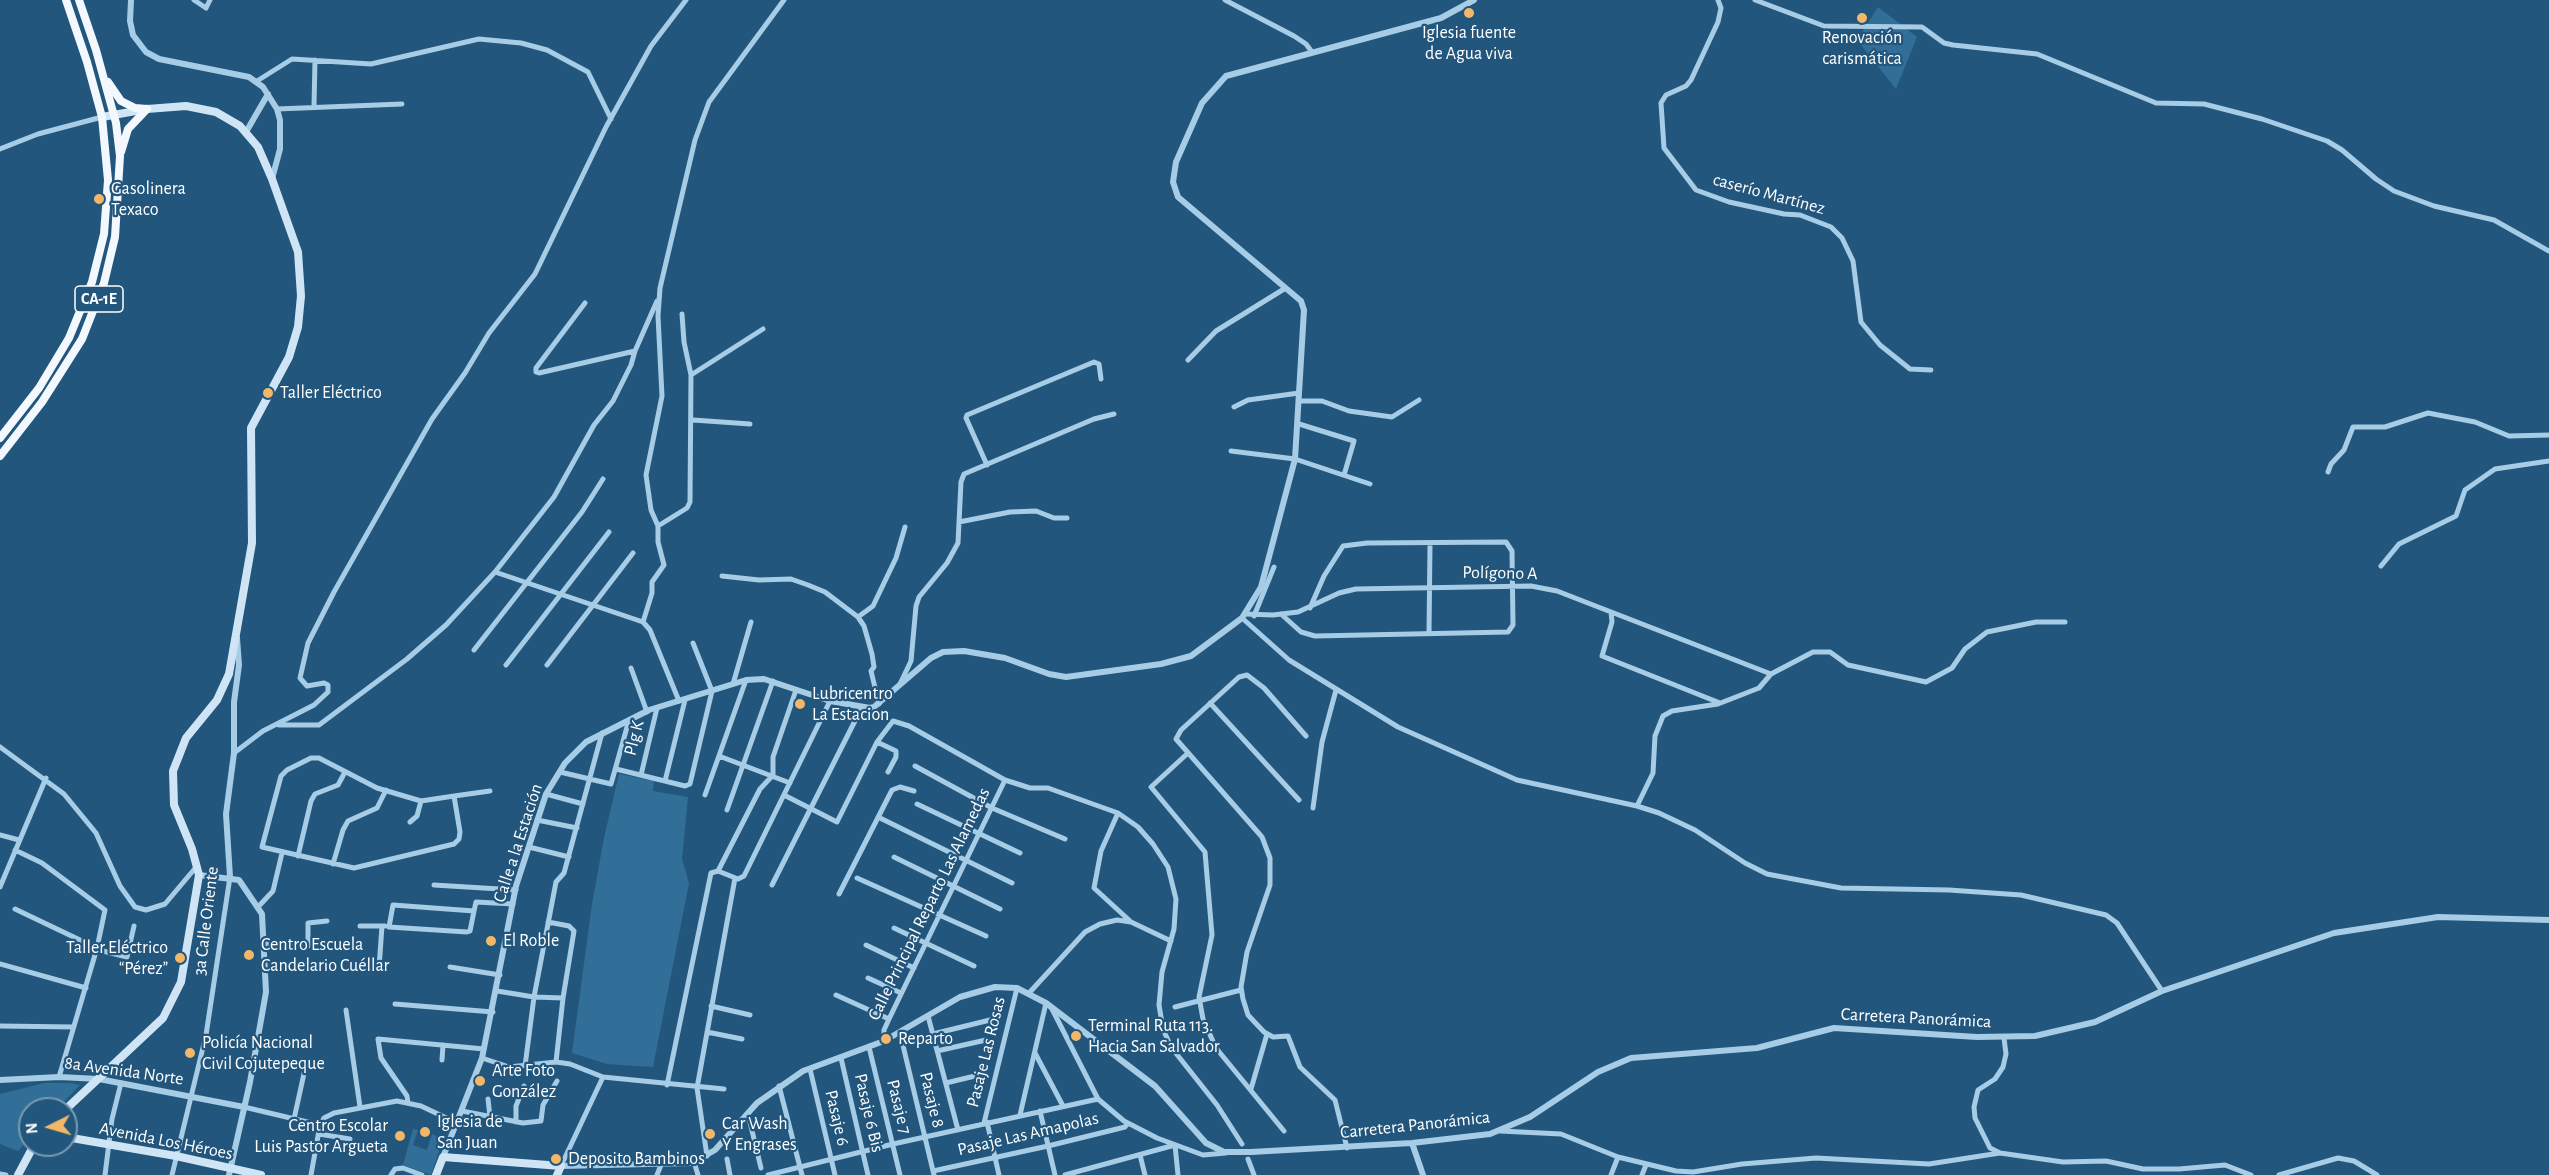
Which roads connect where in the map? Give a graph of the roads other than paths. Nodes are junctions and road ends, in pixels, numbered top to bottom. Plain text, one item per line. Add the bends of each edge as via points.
1 (66, 0) edge
2 (79, 0) edge
3 (131, 0) edge
4 (194, 0) edge
5 (210, 0) edge
6 (686, 0) edge
7 (784, 0) edge
8 (1225, 0) edge
9 (1474, 0) edge
10 (1718, 0) edge
11 (1755, 0) edge
12 (1312, 52) junction
13 (315, 60) junction
14 (102, 72) junction
15 (257, 81) junction
16 (268, 94) junction
17 (402, 104) dead end
18 (314, 106) junction
19 (147, 109) junction
20 (278, 109) junction
21 (114, 115) junction
22 (102, 117) junction
23 (611, 119) junction
24 (246, 132) junction
25 (0, 149) edge
26 (120, 156) junction
27 (272, 178) junction
28 (2549, 251) edge
29 (1284, 289) junction
30 (658, 300) junction
31 (585, 303) dead end
32 (682, 314) dead end
33 (763, 329) dead end
34 (635, 351) junction
35 (1188, 360) dead end
36 (1931, 370) dead end
37 (692, 375) junction
38 (1101, 379) dead end
39 (1299, 393) junction
40 (1419, 400) dead end
41 (1299, 401) junction
42 (1234, 407) dead end
43 (1114, 414) dead end
44 (693, 420) junction
45 (750, 424) dead end
46 (1299, 424) junction
47 (2549, 435) edge
48 (0, 438) edge
49 (1232, 451) dead end
50 (0, 456) edge
51 (1295, 459) junction
52 (2549, 461) edge
53 (987, 465) junction
54 (2328, 472) dead end
55 (1344, 475) junction
56 (603, 479) dead end
57 (1370, 484) dead end
58 (1067, 518) dead end
59 (959, 522) junction
60 (658, 526) junction
61 (905, 528) dead end
62 (609, 532) dead end
63 (1430, 544) junction
64 (633, 554) dead end
65 (2381, 566) dead end
66 (1274, 567) dead end
67 (495, 572) junction
68 (722, 576) dead end
69 (528, 582) junction
70 (1512, 586) junction
71 (1431, 588) junction
72 (562, 593) junction
73 (594, 604) junction
74 (1310, 608) junction
75 (1611, 612) junction
76 (1281, 614) junction
77 (1244, 616) junction
78 (1254, 616) junction
79 (858, 617) junction
80 (643, 622) junction
81 (751, 622) dead end
82 (2065, 622) dead end
83 (237, 631) junction
84 (1430, 633) junction
85 (693, 644) dead end
86 (474, 650) dead end
87 (506, 665) dead end
88 (548, 665) dead end
89 (631, 668) dead end
90 (1771, 674) junction
91 (746, 680) junction
92 (773, 681) junction
93 (733, 684) junction
94 (899, 686) junction
95 (796, 690) junction
96 (1336, 690) junction
97 (712, 691) junction
98 (682, 700) junction
99 (830, 701) junction
100 (1210, 703) junction
101 (1720, 703) junction
102 (879, 704) junction
103 (862, 707) junction
104 (657, 708) junction
105 (647, 712) junction
106 (629, 720) junction
107 (279, 725) junction
108 (602, 733) junction
109 (1306, 736) dead end
110 (877, 742) junction
111 (0, 747) edge
112 (234, 753) junction
113 (1188, 753) junction
114 (719, 756) junction
115 (743, 764) junction
116 (915, 766) dead end
117 (616, 769) junction
118 (345, 772) junction
119 (560, 772) junction
120 (888, 772) dead end
121 (641, 775) junction
122 (772, 775) junction
123 (45, 778) junction
124 (590, 779) junction
125 (1005, 780) junction
126 (665, 781) junction
127 (790, 783) junction
128 (386, 790) junction
129 (490, 791) dead end
130 (914, 791) dead end
131 (546, 794) junction
132 (705, 795) dead end
133 (784, 795) junction
134 (454, 796) junction
135 (1299, 800) dead end
136 (421, 801) junction
137 (583, 804) junction
138 (916, 804) dead end
139 (1637, 806) junction
140 (992, 808) junction
141 (1313, 808) dead end
142 (727, 810) dead end
143 (811, 811) junction
144 (1118, 813) junction
145 (878, 817) junction
146 (537, 820) junction
147 (410, 822) dead end
148 (577, 828) junction
149 (979, 834) junction
150 (0, 835) edge
151 (1065, 839) dead end
152 (19, 840) junction
153 (529, 847) junction
154 (15, 850) junction
155 (282, 853) junction
156 (1020, 853) dead end
157 (298, 856) junction
158 (569, 857) junction
159 (894, 857) dead end
160 (965, 861) junction
161 (333, 864) junction
162 (197, 866) junction
163 (718, 871) junction
164 (199, 875) junction
165 (230, 877) junction
166 (735, 878) junction
167 (857, 878) dead end
168 (1012, 883) dead end
169 (434, 885) dead end
170 (772, 885) dead end
171 (0, 887) edge
172 (953, 887) junction
173 (516, 890) junction
174 (839, 894) dead end
175 (513, 904) junction
176 (258, 907) junction
177 (15, 909) dead end
178 (1000, 909) dead end
179 (474, 911) junction
180 (939, 914) junction
181 (2549, 920) edge
182 (327, 921) dead end
183 (548, 922) junction
184 (1131, 922) junction
185 (134, 926) dead end
186 (360, 926) dead end
187 (382, 926) junction
188 (389, 927) junction
189 (894, 928) dead end
190 (986, 936) dead end
191 (1171, 941) junction
192 (264, 943) junction
193 (926, 943) junction
194 (866, 945) dead end
195 (97, 948) junction
196 (0, 964) edge
197 (974, 966) dead end
198 (450, 967) dead end
199 (379, 968) dead end
200 (914, 968) junction
201 (500, 975) junction
202 (868, 978) dead end
203 (86, 988) junction
204 (1017, 988) junction
205 (1241, 990) junction
206 (497, 991) junction
207 (2162, 991) junction
208 (1030, 992) junction
209 (901, 993) junction
210 (836, 995) dead end
211 (534, 997) junction
212 (563, 999) junction
213 (1199, 1002) junction
214 (1046, 1003) junction
215 (395, 1004) dead end
216 (711, 1006) junction
217 (1174, 1007) dead end
218 (1052, 1009) junction
219 (346, 1010) dead end
220 (493, 1012) junction
221 (750, 1015) dead end
222 (928, 1016) junction
223 (889, 1019) junction
224 (990, 1020) dead end
225 (0, 1026) edge
226 (74, 1027) junction
227 (707, 1032) junction
228 (900, 1033) junction
229 (933, 1034) junction
230 (1267, 1034) junction
231 (2004, 1038) junction
232 (742, 1039) dead end
233 (986, 1040) dead end
234 (884, 1041) junction
235 (443, 1045) junction
236 (869, 1047) junction
237 (484, 1049) junction
238 (937, 1051) junction
239 (1035, 1053) junction
240 (482, 1058) junction
241 (841, 1058) junction
242 (442, 1060) dead end
243 (556, 1062) junction
244 (525, 1066) junction
245 (305, 1069) dead end
246 (810, 1069) junction
247 (979, 1075) dead end
248 (59, 1077) junction
249 (603, 1077) junction
250 (99, 1079) junction
251 (0, 1080) edge
252 (557, 1081) dead end
253 (122, 1083) junction
254 (946, 1083) junction
255 (667, 1085) junction
256 (524, 1086) dead end
257 (779, 1086) junction
258 (697, 1088) junction
259 (724, 1089) dead end
260 (1251, 1089) junction
261 (192, 1096) junction
262 (78, 1098) edge
263 (488, 1099) dead end
264 (1098, 1099) junction
265 (408, 1103) junction
266 (1064, 1106) junction
267 (244, 1107) junction
268 (360, 1107) junction
269 (462, 1111) junction
270 (1040, 1111) junction
271 (748, 1114) junction
272 (1020, 1115) junction
273 (490, 1117) junction
274 (294, 1119) junction
275 (516, 1122) junction
276 (986, 1122) junction
277 (457, 1123) junction
278 (1128, 1123) junction
279 (320, 1125) junction
280 (958, 1130) junction
281 (1284, 1131) dead end
282 (1500, 1131) junction
283 (319, 1134) junction
284 (926, 1138) junction
285 (78, 1139) edge
286 (350, 1139) dead end
287 (1412, 1143) junction
288 (109, 1144) junction
289 (893, 1144) junction
290 (1242, 1144) dead end
291 (1175, 1145) junction
292 (1048, 1146) junction
293 (1347, 1148) junction
294 (862, 1151) junction
295 (1235, 1153) junction
296 (2000, 1153) junction
297 (1140, 1155) junction
298 (176, 1156) junction
299 (707, 1156) junction
300 (995, 1156) junction
301 (27, 1157) edge
302 (443, 1157) junction
303 (1618, 1157) junction
304 (832, 1158) junction
305 (727, 1159) dead end
306 (1248, 1159) dead end
307 (694, 1162) junction
308 (661, 1165) junction
309 (1646, 1165) junction
310 (561, 1166) junction
311 (801, 1167) junction
312 (761, 1168) dead end
313 (229, 1172) edge
314 (933, 1173) edge
315 (0, 1174) edge
316 (6, 1175) edge
317 (18, 1175) edge
318 (105, 1175) edge
319 (172, 1175) edge
320 (260, 1175) edge
321 (311, 1175) edge
322 (391, 1175) edge
323 (422, 1175) edge
324 (436, 1175) edge
325 (557, 1175) edge
326 (657, 1175) edge
327 (698, 1175) edge
328 (730, 1175) edge
329 (768, 1175) edge
330 (802, 1175) edge
331 (836, 1175) edge
332 (868, 1175) edge
333 (900, 1175) edge
334 (999, 1175) edge
335 (1055, 1175) edge
336 (1065, 1175) edge
337 (1145, 1175) edge
338 (1178, 1175) edge
339 (1254, 1175) edge
340 (1424, 1175) edge
341 (1611, 1175) edge
342 (1642, 1175) edge
343 (2251, 1175) edge
344 (2279, 1175) edge
345 (2377, 1175) edge

1 - 22 highway, CA-1E
2 - 14 highway, CA-1E
3 - 15 street via 131,28 136,42 146,52 159,59 213,68
4 - 5 street via 206,8
6 - 23 street via 651,46
7 - 30 street via 709,102 695,140
8 - 12 street via 1294,36
9 - 12 street via 1441,18
10 - 36 street, caserío Martínez via 1718,22 1691,80 1666,94 1661,104 1664,148 1696,190 1729,202 1800,215 1831,227 1842,238 1853,261 1861,322 1880,345 1910,369
11 - 28 street via 1824,26 1922,27 1944,43 2037,54 2156,103 2204,104 2262,119 2327,141 2394,191 2434,206 2494,220
12 - 29 street via 1222,79 1196,115 1173,176 1178,197
13 - 15 street via 292,59
13 - 18 street
13 - 23 street via 371,64 479,39 521,43 547,50 588,72
14 - 19 highway via 121,100
14 - 21 highway, CA-1E
15 - 16 street
16 - 20 street
16 - 24 street
17 - 18 street
18 - 20 street
19 - 21 main road
19 - 24 main road via 202,108 230,119
19 - 26 highway via 128,129
20 - 27 street via 280,141
21 - 22 main road
21 - 26 highway, CA-1E
22 - 25 street
22 - 48 highway, CA-1E via 108,199 92,282 62,352
23 - 107 street via 535,274 489,333 432,419 308,643 302,683 324,683 328,692
24 - 27 main road via 262,153
26 - 50 highway, CA-1E via 115,237 92,317 57,382
27 - 83 main road via 298,252 300,308 289,357 251,428 253,531
29 - 35 street via 1216,331
29 - 39 street via 1301,301 1304,310
30 - 34 street
30 - 60 street via 662,396 646,476 651,510
31 - 34 street via 536,372
32 - 37 street
33 - 37 street
34 - 67 street via 613,401 594,425 554,498
37 - 44 street
38 - 53 street via 1094,362 968,415
39 - 41 street
39 - 42 street via 1248,400
40 - 41 street via 1392,417 1349,411 1322,401
41 - 46 street
43 - 53 street
44 - 45 street
44 - 60 street via 690,502
46 - 51 street
46 - 55 street via 1354,441
47 - 54 street via 2509,436 2480,423 2428,413 2385,427 2353,427 2344,450
49 - 51 street
51 - 55 street
51 - 77 street via 1261,587
52 - 65 street via 2495,469 2465,490 2456,516 2399,544
53 - 59 street via 962,478
55 - 57 street
56 - 69 street via 598,491
58 - 59 street via 1023,511
59 - 94 street via 954,552 919,597 911,661
60 - 80 street via 664,565 652,584
61 - 79 street via 896,558 873,606
62 - 72 street
63 - 70 street via 1506,542 1512,550
63 - 71 street
63 - 74 street via 1343,546
64 - 73 street
66 - 78 street
67 - 69 street
67 - 107 street via 446,625 407,659 319,725
68 - 79 street via 791,579 825,592
69 - 72 street
69 - 86 street
70 - 71 street, Polígono A
70 - 75 street, Polígono A via 1557,591
70 - 84 street via 1513,625 1508,632
71 - 74 street, Polígono A via 1356,589
71 - 84 street
72 - 73 street
72 - 87 street
73 - 80 street
73 - 88 street
74 - 76 street, Polígono A
75 - 90 street, Polígono A
75 - 101 street via 1602,656
76 - 78 street, Polígono A
76 - 84 street via 1301,632 1316,636
77 - 78 street, Polígono A
77 - 94 street via 1191,656 1161,664 1066,677 1005,658 949,651 931,658
77 - 96 street via 1289,660
79 - 102 street via 872,654 871,671
80 - 98 street
81 - 93 street
82 - 90 street via 2036,622 1987,632 1965,649 1952,668 1926,682 1848,665 1830,652 1813,652
83 - 112 street, 3a Calle Oriente
83 - 162 main road via 223,689 186,738 173,771 174,805
85 - 97 street
89 - 105 street
90 - 101 street via 1759,688
91 - 92 street, Calle a la Estación
91 - 93 street, Calle a la Estación
91 - 114 street
92 - 95 street, Calle a la Estación
92 - 115 street
93 - 97 street, Calle a la Estación
94 - 102 street
95 - 99 street, Calle a la Estación
95 - 122 street via 773,757
96 - 139 street via 1398,728 1517,780
96 - 141 street via 1328,712
97 - 98 street, Calle a la Estación
97 - 126 street via 690,784
98 - 104 street, Calle a la Estación
98 - 126 street
99 - 103 street, Calle a la Estación
99 - 127 street
100 - 109 street via 1246,675 1264,688
100 - 113 street via 1177,734 1176,739
100 - 135 street
101 - 139 street via 1691,706 1663,716 1655,736 1653,773
102 - 103 street, Calle a la Estación
103 - 143 street
104 - 105 street, Calle a la Estación
104 - 121 street, Plg K
105 - 106 street, Calle a la Estación
106 - 108 street, Calle a la Estación
106 - 117 street
107 - 112 street via 263,731
108 - 119 street, Calle a la Estación via 586,742
108 - 124 street
110 - 120 street via 896,751
110 - 125 street via 893,721 909,726
110 - 143 street via 839,820 834,823
111 - 123 street
112 - 165 street, 3a Calle Oriente via 225,814
113 - 205 street via 1248,819 1262,837 1270,858 1269,893 1246,952
113 - 213 street via 1151,787 1205,852 1212,935
114 - 115 street
114 - 132 street
115 - 122 street
115 - 142 street
116 - 140 street
117 - 121 street
117 - 124 street via 611,784
118 - 128 street
118 - 155 street via 319,758 311,758 281,777 262,847
118 - 157 street via 338,785 315,794 311,801
119 - 124 street
119 - 131 street, Calle a la Estación
121 - 126 street
122 - 127 street
122 - 163 street via 760,789
123 - 152 street
123 - 162 street via 64,794 96,833 120,886 135,907 146,910 165,904
124 - 137 street
125 - 140 street, Calle Principal Reparto Las Alamedas
125 - 144 street via 1030,788 1048,788
127 - 133 street
128 - 136 street
128 - 161 street via 377,808 348,821
129 - 134 street
130 - 145 street via 900,787 891,790
131 - 137 street
131 - 146 street, Calle a la Estación
133 - 143 street
133 - 166 street via 744,876
134 - 136 street
134 - 161 street via 460,832 454,844 354,868
136 - 147 street via 417,816
137 - 148 street
138 - 149 street
139 - 207 street via 1695,830 1767,874 1841,888 2021,895 2106,915 2117,923
140 - 149 street, Calle Principal Reparto Las Alamedas
140 - 151 street
143 - 170 street
144 - 184 street via 1101,851 1094,888
144 - 191 street via 1138,827 1168,867 1176,899
145 - 160 street
145 - 174 street
146 - 148 street
146 - 153 street, Calle a la Estación
148 - 158 street
149 - 156 street
149 - 160 street, Calle Principal Reparto Las Alamedas
150 - 152 street
152 - 154 street
153 - 158 street
153 - 173 street, Calle a la Estación
154 - 171 street
154 - 195 street via 42,863 102,906 105,914
155 - 157 street
155 - 176 street via 273,891
157 - 161 street
158 - 183 street via 564,873 556,880
159 - 172 street
160 - 168 street
160 - 172 street, Calle Principal Reparto Las Alamedas
162 - 164 main road
163 - 166 street
163 - 255 street via 710,875
164 - 165 street
164 - 250 main road via 176,996 163,1018
165 - 176 street via 239,880
165 - 261 street, 3a Calle Oriente via 206,1035
166 - 216 street
167 - 180 street
169 - 173 street
172 - 178 street
172 - 180 street, Calle Principal Reparto Las Alamedas
173 - 175 street, Calle a la Estación
175 - 179 street via 476,902
175 - 201 street, Calle a la Estación
176 - 192 street
177 - 195 street
179 - 188 street via 470,932
179 - 188 street via 393,905
180 - 190 street
180 - 193 street, Calle Principal Reparto Las Alamedas
181 - 207 street, Carretera Panorámica via 2447,917 2346,930
182 - 192 street via 308,923 308,946
183 - 211 street
183 - 212 street via 570,926 574,931
184 - 191 street
184 - 208 street via 1117,920 1084,932
185 - 195 street via 127,957
186 - 187 street
187 - 188 street
187 - 199 street
189 - 193 street
191 - 290 street via 1162,972 1159,1005 1163,1029 1171,1047
192 - 267 street via 266,992
193 - 197 street
193 - 200 street, Calle Principal Reparto Las Alamedas
194 - 200 street
195 - 203 street
196 - 203 street
198 - 201 street
200 - 209 street, Calle Principal Reparto Las Alamedas
201 - 206 street, Calle a la Estación
202 - 209 street
203 - 226 street
204 - 208 street, Carretera Panorámica
204 - 222 street, Carretera Panorámica via 975,991
204 - 276 street, Pasaje Las Rosas
205 - 213 street
205 - 230 street via 1248,1015
206 - 211 street
206 - 220 street, Calle a la Estación
207 - 231 street, Carretera Panorámica via 2095,1022 2035,1036
208 - 214 street, Carretera Panorámica
209 - 223 street, Calle Principal Reparto Las Alamedas
210 - 223 street
211 - 212 street
211 - 244 street
212 - 243 street
213 - 217 street
213 - 260 street via 1212,1042
214 - 218 street, Carretera Panorámica
214 - 239 street
215 - 220 street
216 - 221 street
216 - 227 street
218 - 264 street
218 - 295 street, Carretera Panorámica via 1155,1086 1206,1143
219 - 268 street
220 - 237 street, Calle a la Estación
222 - 228 street, Carretera Panorámica
222 - 229 street
223 - 234 street, Calle Principal Reparto Las Alamedas
224 - 229 street
225 - 226 street
226 - 248 street
227 - 232 street
227 - 258 street
228 - 234 street, Carretera Panorámica
228 - 284 street, Pasaje 8
229 - 238 street
230 - 260 street
230 - 293 street via 1288,1036 1300,1067 1335,1100
231 - 282 street, Carretera Panorámica via 1834,1028 1757,1048 1630,1058 1598,1072 1530,1117
231 - 296 street via 2003,1067 1995,1079 1978,1090 1974,1107 1985,1140
233 - 238 street
234 - 236 street, Carretera Panorámica
235 - 237 street
235 - 242 street
235 - 265 street via 378,1039 381,1058
236 - 241 street, Carretera Panorámica
236 - 289 street, Pasaje 7
237 - 240 street, Calle a la Estación
238 - 254 street
239 - 266 street
239 - 272 street
240 - 244 street via 509,1067
240 - 269 street, Calle a la Estación
241 - 246 street, Carretera Panorámica
241 - 294 street, Pasaje 6 Bis
243 - 244 street
243 - 249 street
245 - 274 street
246 - 257 street, Carretera Panorámica
246 - 304 street, Pasaje 6
247 - 254 street
248 - 250 street, 8a Avenida Norte
248 - 251 street, 8a Avenida Norte
249 - 255 street
249 - 310 street
250 - 253 street, 8a Avenida Norte
250 - 262 main road
252 - 275 street via 543,1105 541,1121
253 - 261 street, 8a Avenida Norte
253 - 288 street
254 - 280 street
255 - 258 street
256 - 275 street via 517,1100
257 - 271 street, Carretera Panorámica
257 - 311 street
258 - 259 street
258 - 299 street
260 - 281 street
261 - 267 street, 8a Avenida Norte
261 - 298 street, 3a Calle Oriente
263 - 273 street
264 - 266 street
264 - 278 street
265 - 268 street
265 - 277 street
266 - 270 street
267 - 274 street
267 - 313 street
268 - 279 street via 334,1113
269 - 273 street
269 - 277 street, Calle a la Estación
270 - 272 street
270 - 292 street
271 - 299 street, Carretera Panorámica
271 - 312 street
272 - 276 street
273 - 275 street
274 - 279 street
276 - 280 street
276 - 300 street
277 - 302 street, Calle a la Estación
278 - 291 street
278 - 292 street, Pasaje Las Amapolas via 1125,1127
279 - 283 street
280 - 284 street
282 - 287 street, Carretera Panorámica
282 - 303 street via 1561,1134
283 - 286 street
283 - 321 street
284 - 289 street
284 - 314 street, Pasaje 8
285 - 288 main road, Avenida Los Héroes
287 - 293 street, Carretera Panorámica
287 - 340 street
288 - 298 main road, Avenida Los Héroes
288 - 318 street
289 - 294 street
289 - 333 street, Pasaje 7
291 - 295 street via 1203,1155
291 - 297 street
291 - 338 street
292 - 300 street, Pasaje Las Amapolas
292 - 335 street
293 - 295 street, Carretera Panorámica
294 - 304 street
294 - 332 street, Pasaje 6 Bis
296 - 309 street via 1929,1164 1816,1158 1693,1172
296 - 343 street via 2062,1162 2106,1161 2143,1169 2225,1165
297 - 336 street
297 - 337 street
298 - 313 main road, Avenida Los Héroes
298 - 319 street, 3a Calle Oriente
299 - 307 street
300 - 314 street, Pasaje Las Amapolas
300 - 334 street
301 - 317 main road
302 - 310 main road
302 - 324 main road
303 - 309 street
303 - 341 street
304 - 311 street
304 - 331 street, Pasaje 6
305 - 328 street
306 - 339 street
307 - 308 street
307 - 327 street
308 - 310 street
308 - 326 street
309 - 342 street
310 - 325 main road
311 - 329 street
311 - 330 street
313 - 320 main road, Avenida Los Héroes
315 - 316 street
322 - 323 street via 395,1169 403,1168
344 - 345 street via 2338,1158 2354,1161

